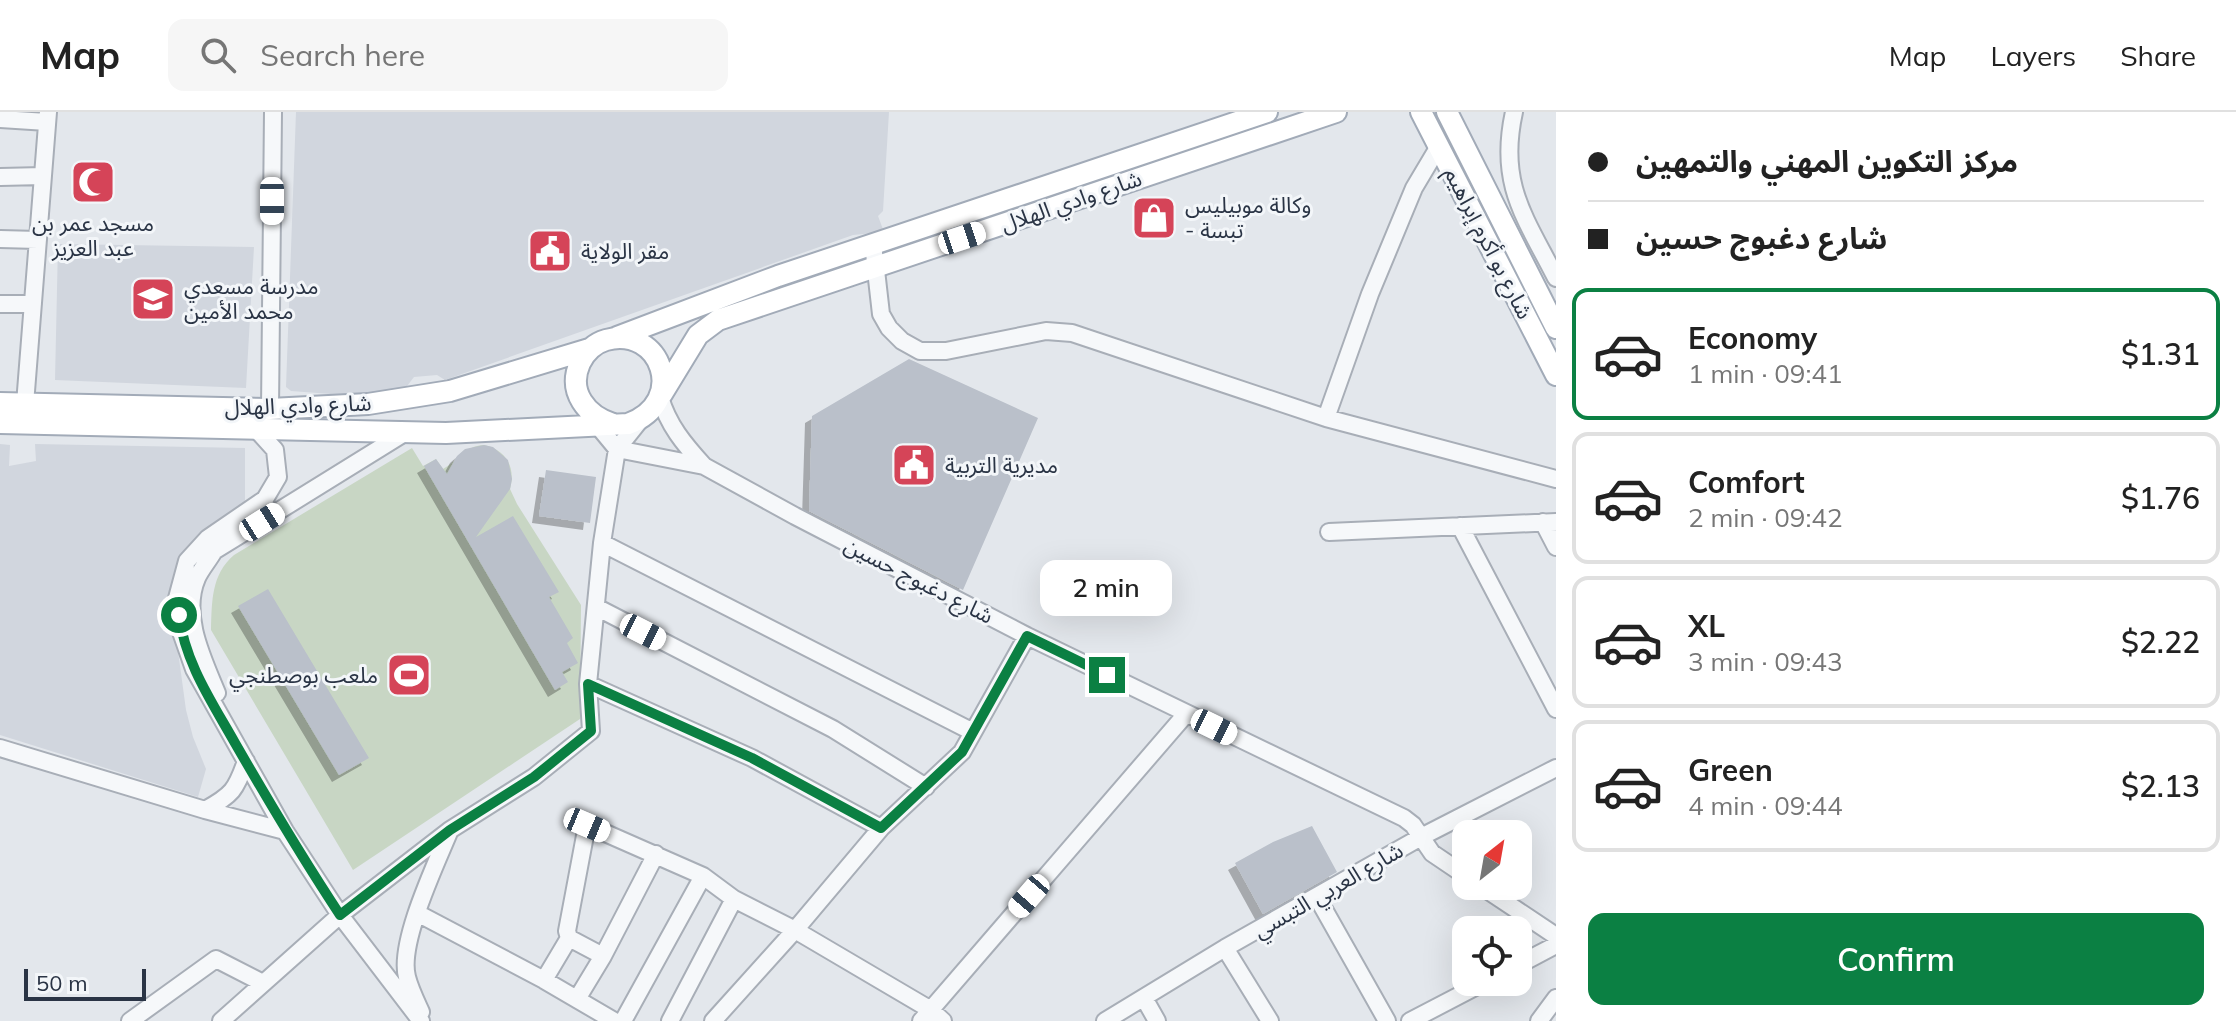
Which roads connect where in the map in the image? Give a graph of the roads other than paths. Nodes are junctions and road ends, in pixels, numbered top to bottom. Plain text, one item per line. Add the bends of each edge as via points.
1 (273, 112) edge
2 (1267, 112) edge
3 (1336, 112) edge
4 (1421, 112) edge
5 (1447, 112) edge
6 (1514, 112) edge
7 (47, 117) edge
8 (0, 119) edge
9 (1439, 146) junction
10 (43, 176) junction
11 (0, 177) edge
12 (0, 239) edge
13 (38, 240) junction
14 (873, 244) junction
15 (875, 267) junction
16 (1556, 278) edge
17 (0, 304) edge
18 (33, 304) junction
19 (1556, 328) edge
20 (616, 338) junction
21 (589, 349) junction
22 (1556, 375) edge
23 (660, 397) junction
24 (0, 403) edge
25 (25, 404) junction
26 (270, 409) junction
27 (1326, 418) junction
28 (641, 419) junction
29 (599, 420) junction
30 (0, 423) edge
31 (255, 428) junction
32 (406, 432) junction
33 (617, 449) junction
34 (704, 466) junction
35 (1556, 479) edge
36 (1549, 522) edge
37 (1460, 526) junction
38 (1329, 532) dead end
39 (602, 543) junction
40 (1556, 547) edge
41 (596, 607) junction
42 (1027, 636) junction
43 (588, 684) junction
44 (1556, 709) edge
45 (1186, 714) junction
46 (973, 732) junction
47 (0, 748) edge
48 (246, 761) junction
49 (1556, 768) edge
50 (926, 787) junction
51 (205, 810) junction
52 (881, 828) junction
53 (450, 830) junction
54 (285, 831) junction
55 (1421, 837) junction
56 (656, 854) junction
57 (1452, 867) edge
58 (703, 876) junction
59 (1317, 897) junction
60 (734, 899) junction
61 (1502, 900) edge
62 (417, 913) junction
63 (340, 915) junction
64 (795, 930) junction
65 (1556, 936) edge
66 (569, 938) junction
67 (1556, 945) edge
68 (1225, 948) junction
69 (603, 956) junction
70 (1532, 958) edge
71 (544, 980) junction
72 (263, 983) junction
73 (1461, 996) edge
74 (1144, 998) junction
75 (1556, 998) edge
76 (577, 999) junction
77 (235, 1014) edge
78 (932, 1017) edge
79 (1421, 1019) edge
80 (130, 1021) edge
81 (221, 1021) edge
82 (422, 1021) edge
83 (614, 1021) edge
84 (623, 1021) edge
85 (670, 1021) edge
86 (713, 1021) edge
87 (1105, 1021) edge
88 (1157, 1021) edge
89 (1270, 1021) edge
90 (1387, 1021) edge
91 (1539, 1021) edge

1 - 26 street
2 - 14 main road, شارع وادي الهلال
3 - 15 main road, شارع وادي الهلال
4 - 9 main road, شارع بو أكرم إبراهيم
5 - 19 main road, شارع بو أكرم إبراهيم
6 - 16 street, شارع بو أكرم إبراهيم via 1509,177
7 - 8 street
7 - 10 street
9 - 22 main road, شارع بو أكرم إبراهيم
9 - 27 street via 1414,188
10 - 11 street
10 - 13 street
12 - 13 street
13 - 18 street
14 - 15 street
14 - 20 main road, شارع وادي الهلال
15 - 23 main road, شارع وادي الهلال via 706,327
15 - 27 street via 881,314 902,341 920,351 946,351 1046,331 1072,333
17 - 18 street
18 - 25 street
20 - 21 main road
20 - 23 main road via 631,339 655,355 663,383
21 - 26 main road, شارع وادي الهلال via 450,391 368,404
21 - 29 main road via 576,374 576,387 580,401
23 - 28 main road
23 - 34 street via 678,437
24 - 25 main road, شارع وادي الهلال
25 - 26 main road, شارع وادي الهلال
27 - 35 street
28 - 29 main road via 628,424
28 - 33 street
29 - 32 main road, شارع وادي الهلال
29 - 33 street
30 - 31 main road, شارع وادي الهلال
31 - 32 main road, شارع وادي الهلال
31 - 48 street via 275,450 278,477 265,499 208,538 187,561 177,598 181,632 194,669
32 - 48 street via 214,551 197,578 194,632
33 - 34 street
33 - 39 street
34 - 42 street, شارع دغبوج حسين
36 - 37 street
36 - 40 street
37 - 38 street
37 - 44 street
39 - 41 street
39 - 46 street
41 - 43 street
41 - 50 street via 833,729
42 - 45 street, شارع دغبوج حسين
42 - 46 street
43 - 52 street via 752,758
43 - 53 street via 591,731 534,777
45 - 55 street, شارع دغبوج حسين via 1404,818
45 - 78 street
46 - 50 street via 962,752
47 - 51 street
48 - 51 street via 228,798
48 - 54 street
49 - 55 street, شارع العربي التبسي
50 - 52 street
51 - 54 street
52 - 64 street
53 - 62 street
53 - 63 street
54 - 63 street
55 - 57 street, شارع دغبوج حسين
55 - 59 street, شارع العربي التبسي
56 - 58 street
56 - 66 street via 587,825
56 - 69 street
58 - 60 street
58 - 84 street
59 - 68 street, شارع العربي التبسي
59 - 90 street
60 - 64 street
60 - 85 street
61 - 65 street
62 - 71 street
62 - 82 street via 406,975
63 - 72 street
63 - 82 street
64 - 78 street
64 - 86 street
66 - 69 street
66 - 71 street
67 - 70 street
68 - 74 street, شارع العربي التبسي
68 - 89 street
69 - 76 street
71 - 76 street
72 - 77 street
72 - 80 street via 216,959
73 - 79 street
74 - 87 street, شارع العربي التبسي
74 - 88 street
75 - 91 street
76 - 83 street
77 - 81 street

